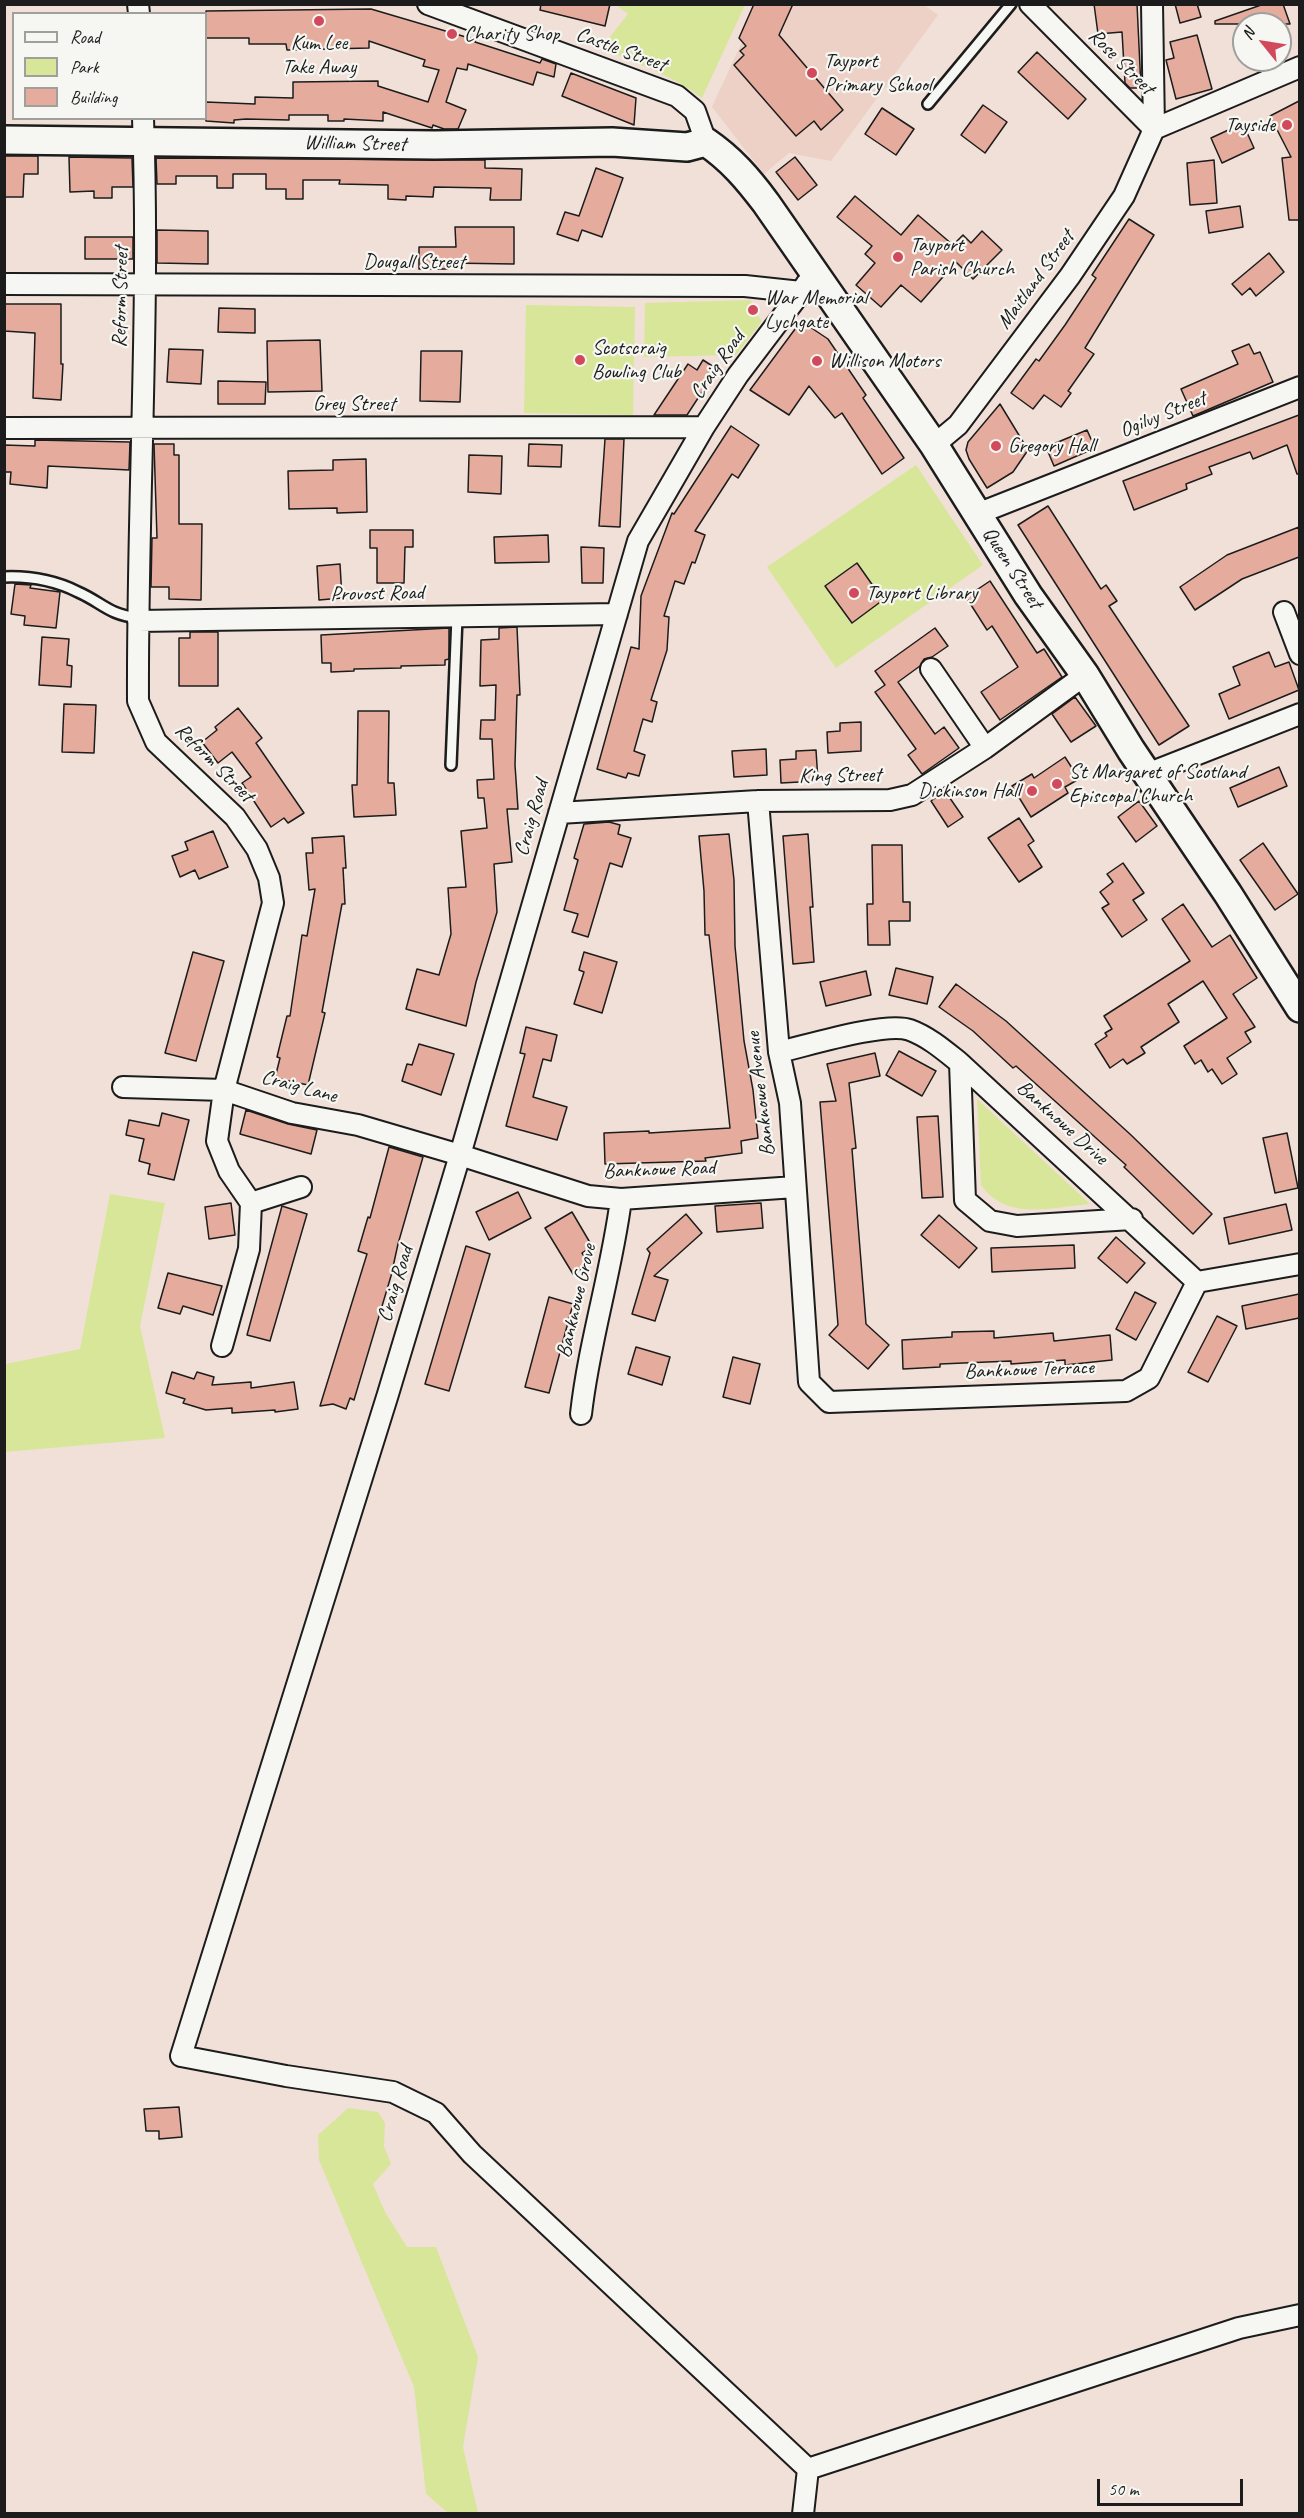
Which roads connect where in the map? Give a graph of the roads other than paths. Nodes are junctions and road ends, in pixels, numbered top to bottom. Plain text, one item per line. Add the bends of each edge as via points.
1 (428, 4) edge
2 (1011, 4) edge
3 (1030, 4) edge
4 (1152, 4) edge
5 (1299, 67) edge
6 (928, 104) dead end
7 (1154, 129) junction
8 (143, 130) edge
9 (4, 140) edge
10 (705, 142) junction
11 (807, 282) junction
12 (4, 284) edge
13 (147, 285) junction
14 (1299, 387) edge
15 (704, 427) junction
16 (4, 428) edge
17 (141, 428) junction
18 (934, 445) junction
19 (977, 514) junction
20 (4, 577) edge
21 (1284, 612) dead end
22 (617, 614) junction
23 (457, 617) junction
24 (138, 620) junction
25 (1299, 654) edge
26 (931, 669) dead end
27 (1085, 675) junction
28 (1299, 714) edge
29 (985, 748) junction
30 (451, 765) dead end
31 (1147, 774) junction
32 (758, 801) junction
33 (559, 813) junction
34 (1298, 1001) edge
35 (779, 1052) junction
36 (960, 1063) junction
37 (123, 1088) dead end
38 (224, 1090) junction
39 (460, 1155) junction
40 (301, 1187) dead end
41 (795, 1187) junction
42 (621, 1199) junction
43 (251, 1203) junction
44 (1132, 1219) junction
45 (1299, 1264) edge
46 (1197, 1282) junction
47 (222, 1346) dead end
48 (809, 1382) joint
49 (580, 1414) dead end
50 (1299, 2315) edge
51 (808, 2469) junction
52 (803, 2514) edge

1 - 10 street, Castle Street via 677,96 695,111
2 - 6 lane
3 - 7 street, Rose Street
4 - 7 street
5 - 7 street
7 - 18 street, Maitland Street via 1124,196 1070,276 958,425
8 - 9 main road, William Street
8 - 10 main road, William Street via 435,145 612,142 687,147
8 - 13 street, Reform Street
10 - 11 main road, Queen Street via 744,174
11 - 13 street, Dougall Street via 733,286
11 - 15 street, Craig Road
11 - 18 main road, Queen Street
12 - 13 street, Dougall Street
13 - 17 street, Reform Street
14 - 19 street, Ogilvy Street
15 - 17 street, Grey Street
15 - 22 street, Craig Road via 638,541
16 - 17 street, Grey Street
17 - 24 street, Reform Street
18 - 19 main road, Queen Street
19 - 27 main road, Queen Street
20 - 24 lane via 53,582 118,615
21 - 25 street
22 - 23 street, Provost Road
22 - 33 street, Craig Road
23 - 24 street, Provost Road
23 - 30 lane
24 - 38 street, Reform Street via 138,701 156,742 235,817 257,849 269,878 273,903
26 - 29 street
27 - 29 street, King Street
27 - 31 main road, Queen Street
28 - 31 street
29 - 32 street, King Street via 912,795 890,800
31 - 34 main road, Queen Street
32 - 33 street, King Street
32 - 35 street, Banknowe Avenue
33 - 39 street, Craig Road
35 - 36 street, Banknowe Drive via 869,1030 908,1029
35 - 41 street, Banknowe Avenue via 790,1103
36 - 44 street, Banknowe Drive
36 - 44 street via 965,1200 990,1221 1017,1226
37 - 38 street, Craig Lane
38 - 39 street, Craig Lane via 292,1113 358,1125
38 - 43 street, Reform Street via 217,1141 230,1171
39 - 42 street, Banknowe Road via 588,1196
39 - 51 street, Craig Road via 181,2056 393,2092 436,2113 472,2154
40 - 43 street
41 - 42 street, Banknowe Road
41 - 48 street, Banknowe Avenue
42 - 49 street, Banknowe Grove
43 - 47 street via 249,1249
44 - 46 street, Banknowe Drive
45 - 46 street
46 - 48 street, Banknowe Terrace via 1149,1378 1126,1391 829,1402
50 - 51 street via 1239,2328
51 - 52 street

